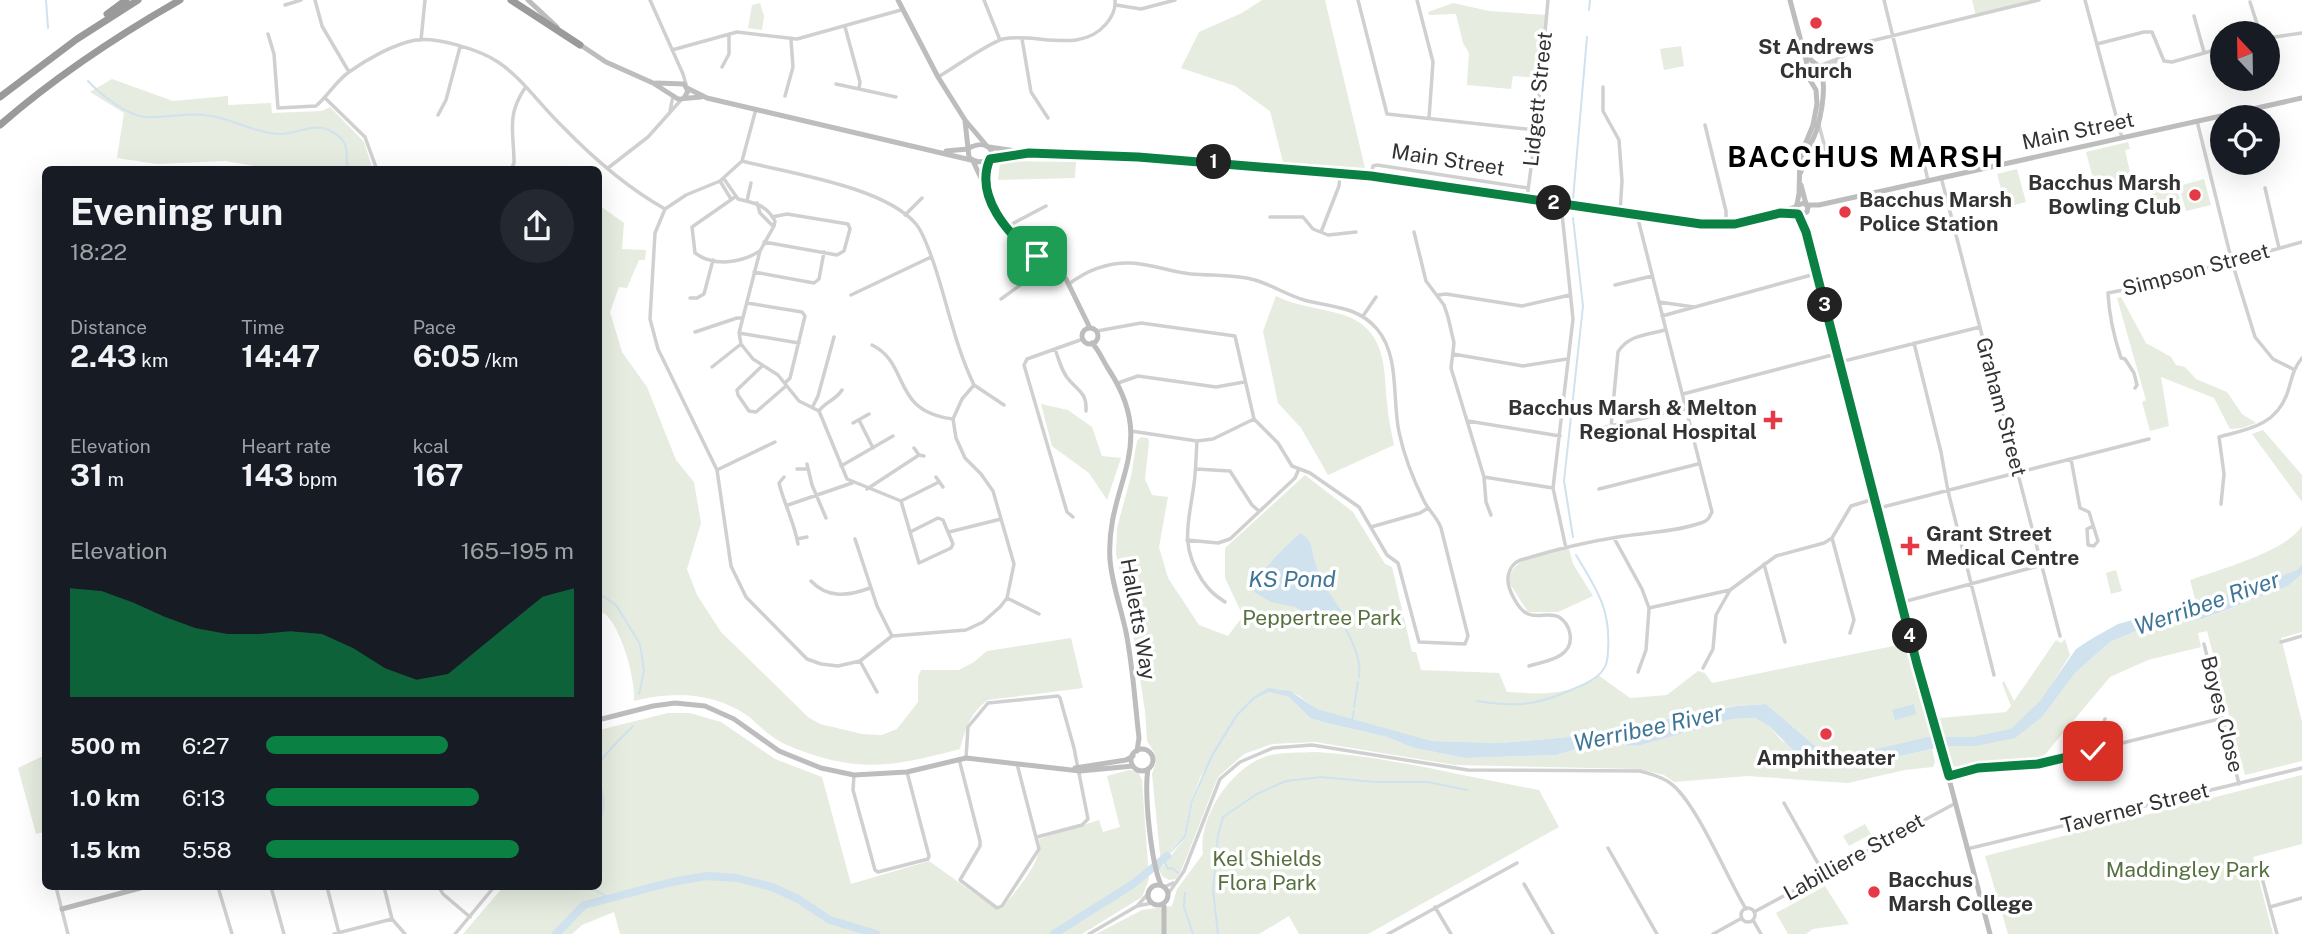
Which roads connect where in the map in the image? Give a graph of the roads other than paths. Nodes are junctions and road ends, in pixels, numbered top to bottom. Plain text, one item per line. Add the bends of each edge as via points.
1 (126, 0) edge
2 (138, 0) edge
3 (180, 0) edge
4 (301, 0) edge
5 (315, 0) edge
6 (425, 0) edge
7 (513, 0) edge
8 (528, 0) edge
9 (650, 0) edge
10 (898, 0) edge
11 (984, 0) edge
12 (1175, 0) edge
13 (1357, 0) edge
14 (1417, 0) edge
15 (1548, 0) edge
16 (1790, 0) edge
17 (1884, 0) edge
18 (2039, 0) edge
19 (2085, 0) edge
20 (1116, 2) edge
21 (2250, 2) dead end
22 (285, 5) dead end
23 (901, 10) junction
24 (2194, 16) dead end
25 (2256, 21) edge
26 (845, 27) junction
27 (2302, 33) edge
28 (268, 34) dead end
29 (729, 34) junction
30 (1892, 35) junction
31 (2280, 36) edge
32 (1798, 37) junction
33 (77, 39) junction
34 (1022, 39) junction
35 (421, 40) junction
36 (790, 40) junction
37 (1000, 40) junction
38 (2097, 44) junction
39 (580, 45) junction
40 (460, 47) junction
41 (672, 50) junction
42 (2210, 51) edge
43 (2204, 52) junction
44 (1840, 58) junction
45 (1818, 66) junction
46 (722, 67) dead end
47 (681, 69) junction
48 (1807, 69) junction
49 (349, 72) junction
50 (1822, 75) junction
51 (938, 77) junction
52 (1810, 79) junction
53 (653, 83) junction
54 (675, 84) junction
55 (836, 84) dead end
56 (687, 87) junction
57 (1603, 87) dead end
58 (524, 88) junction
59 (859, 88) junction
60 (673, 95) junction
61 (785, 96) dead end
62 (0, 97) edge
63 (897, 97) dead end
64 (325, 98) junction
65 (683, 98) junction
66 (707, 98) junction
67 (2302, 98) edge
68 (755, 109) junction
69 (670, 113) junction
70 (438, 115) dead end
71 (1048, 118) dead end
72 (1429, 118) junction
73 (965, 120) junction
74 (2197, 121) junction
75 (1818, 123) junction
76 (0, 125) edge
77 (1705, 125) dead end
78 (1536, 130) junction
79 (2122, 138) junction
80 (988, 146) junction
81 (922, 148) junction
82 (968, 149) junction
83 (1029, 153) junction
84 (989, 159) junction
85 (972, 160) junction
86 (742, 161) junction
87 (376, 166) edge
88 (513, 166) edge
89 (1830, 167) dead end
90 (607, 168) junction
91 (1340, 173) junction
92 (1371, 176) junction
93 (1941, 177) junction
94 (722, 180) junction
95 (1928, 180) junction
96 (751, 183) dead end
97 (1528, 188) junction
98 (2265, 188) dead end
99 (987, 189) junction
100 (733, 198) junction
101 (922, 198) dead end
102 (1527, 198) junction
103 (747, 201) junction
104 (757, 203) junction
105 (1561, 204) junction
106 (1046, 205) dead end
107 (1796, 206) junction
108 (1807, 208) junction
109 (665, 209) junction
110 (1620, 213) junction
111 (1780, 213) junction
112 (1799, 214) junction
113 (905, 215) junction
114 (1637, 215) junction
115 (772, 217) junction
116 (1270, 217) dead end
117 (1726, 224) junction
118 (774, 226) junction
119 (1006, 228) junction
120 (1321, 232) junction
121 (1356, 232) dead end
122 (1414, 232) dead end
123 (1806, 232) junction
124 (764, 242) junction
125 (2302, 242) edge
126 (2279, 248) junction
127 (760, 251) junction
128 (824, 252) junction
129 (932, 256) junction
130 (713, 260) junction
131 (2232, 262) junction
132 (1049, 264) junction
133 (754, 272) junction
134 (1817, 274) junction
135 (1652, 276) junction
136 (1069, 284) junction
137 (1615, 285) dead end
138 (850, 295) dead end
139 (1438, 295) junction
140 (1570, 295) junction
141 (1376, 297) dead end
142 (690, 298) dead end
143 (1001, 299) dead end
144 (1659, 302) junction
145 (747, 303) junction
146 (1696, 307) junction
147 (1363, 316) junction
148 (1662, 316) junction
149 (743, 318) junction
150 (1980, 327) junction
151 (1665, 330) junction
152 (695, 332) dead end
153 (739, 333) junction
154 (834, 337) dead end
155 (1094, 337) junction
156 (1083, 339) joint
157 (799, 343) junction
158 (1914, 343) junction
159 (741, 344) junction
160 (872, 345) dead end
161 (1055, 349) junction
162 (1452, 354) junction
163 (1838, 354) junction
164 (2302, 358) edge
165 (1567, 359) junction
166 (1840, 362) junction
167 (763, 366) junction
168 (712, 367) dead end
169 (2292, 369) junction
170 (1244, 382) junction
171 (1118, 383) junction
172 (786, 385) junction
173 (974, 385) junction
174 (2135, 388) dead end
175 (842, 390) dead end
176 (1683, 394) junction
177 (1004, 405) dead end
178 (813, 406) junction
179 (1686, 408) junction
180 (819, 411) junction
181 (1086, 411) dead end
182 (869, 414) dead end
183 (953, 419) junction
184 (1254, 419) junction
185 (859, 420) junction
186 (1468, 421) junction
187 (853, 423) dead end
188 (1581, 426) dead end
189 (1611, 427) junction
190 (1131, 431) junction
191 (893, 436) dead end
192 (1560, 436) junction
193 (2149, 439) dead end
194 (1197, 440) junction
195 (775, 442) dead end
196 (873, 448) junction
197 (914, 448) dead end
198 (2071, 459) junction
199 (1699, 463) junction
200 (841, 466) junction
201 (797, 469) dead end
202 (1196, 469) junction
203 (717, 470) junction
204 (1298, 470) junction
205 (2019, 473) junction
206 (784, 477) dead end
207 (936, 477) dead end
208 (1484, 477) junction
209 (774, 482) dead end
210 (779, 482) junction
211 (852, 483) junction
212 (1553, 488) junction
213 (867, 489) junction
214 (1599, 489) dead end
215 (1948, 491) junction
216 (818, 496) junction
217 (1874, 499) junction
218 (901, 501) junction
219 (2221, 504) dead end
220 (787, 506) junction
221 (1428, 508) junction
222 (1877, 509) junction
223 (1259, 512) junction
224 (1490, 515) dead end
225 (1073, 517) dead end
226 (826, 518) dead end
227 (1001, 519) junction
228 (2093, 526) junction
229 (1371, 527) junction
230 (910, 532) junction
231 (949, 532) junction
232 (807, 537) dead end
233 (1615, 538) junction
234 (1832, 538) junction
235 (856, 539) dead end
236 (1187, 540) junction
237 (1566, 548) junction
238 (1764, 564) junction
239 (2042, 565) junction
240 (811, 581) dead end
241 (1972, 584) junction
242 (870, 588) junction
243 (1730, 590) junction
244 (1007, 598) junction
245 (1226, 602) dead end
246 (1901, 602) junction
247 (1649, 608) junction
248 (1039, 614) dead end
249 (1850, 633) dead end
250 (892, 636) junction
251 (2060, 636) dead end
252 (2302, 636) edge
253 (1785, 642) dead end
254 (2281, 642) dead end
255 (2204, 644) dead end
256 (860, 661) junction
257 (1529, 666) dead end
258 (1703, 668) dead end
259 (1638, 671) dead end
260 (1994, 675) dead end
261 (877, 692) dead end
262 (2223, 718) junction
263 (602, 719) edge
264 (2105, 719) dead end
265 (1139, 738) junction
266 (1147, 751) junction
267 (2093, 751) junction
268 (1135, 754) junction
269 (963, 758) junction
270 (1017, 764) junction
271 (1136, 768) junction
272 (2302, 768) edge
273 (1076, 769) junction
274 (1148, 769) junction
275 (907, 772) junction
276 (854, 775) junction
277 (1949, 776) junction
278 (1146, 783) junction
279 (2239, 784) junction
280 (1784, 803) dead end
281 (1954, 804) junction
282 (1037, 837) junction
283 (1608, 848) dead end
284 (1967, 849) junction
285 (1517, 863) dead end
286 (2258, 863) dead end
287 (1155, 871) junction
288 (1824, 874) junction
289 (1175, 883) junction
290 (1524, 884) dead end
291 (1162, 886) junction
292 (1152, 887) junction
293 (56, 890) edge
294 (134, 890) edge
295 (219, 890) edge
296 (272, 890) edge
297 (328, 890) edge
298 (385, 890) edge
299 (441, 890) edge
300 (492, 890) edge
301 (1168, 894) junction
302 (1147, 895) junction
303 (2302, 898) edge
304 (1164, 903) junction
305 (1154, 904) junction
306 (1137, 906) junction
307 (1436, 907) junction
308 (2270, 907) junction
309 (62, 909) junction
310 (1746, 909) junction
311 (1755, 912) junction
312 (470, 917) junction
313 (1742, 918) junction
314 (392, 919) junction
315 (1753, 920) junction
316 (1163, 922) junction
317 (336, 933) edge
318 (68, 934) edge
319 (232, 934) edge
320 (284, 934) edge
321 (405, 934) edge
322 (455, 934) edge
323 (1089, 934) edge
324 (1164, 934) edge
325 (1388, 934) edge
326 (1451, 934) edge
327 (1553, 934) edge
328 (1657, 934) edge
329 (1713, 934) edge
330 (1761, 934) edge
331 (1990, 934) edge
332 (2277, 934) edge

1 - 33 highway
2 - 33 highway
3 - 76 highway via 121,36
4 - 22 street
5 - 49 street via 322,26
6 - 35 street
7 - 39 highway
8 - 39 main road
9 - 41 street
10 - 23 main road
11 - 37 street
12 - 20 street via 1141,9
13 - 72 street via 1387,114
14 - 72 street via 1433,62
15 - 78 street, Lidgett Street
16 - 32 main road
17 - 30 street
18 - 30 street
19 - 38 street
20 - 34 street via 1111,18 1088,37
21 - 25 street
23 - 26 street
23 - 51 main road
24 - 43 street
26 - 36 street
26 - 59 street
27 - 31 street
28 - 64 street via 278,108 309,108
29 - 36 street via 746,32
29 - 41 street
29 - 46 street via 729,54
30 - 44 street via 1867,42
30 - 95 street
32 - 45 main road
32 - 48 main road
33 - 62 highway
34 - 37 street
34 - 71 street via 1031,92
35 - 40 street
35 - 49 street via 404,43
36 - 61 street via 793,67
37 - 51 street
38 - 43 street via 2152,32 2164,61
38 - 79 street
39 - 53 main road
40 - 58 street via 497,61
40 - 70 street
41 - 47 street
42 - 43 street
44 - 45 street
44 - 50 street
45 - 48 main road
45 - 50 main road
47 - 54 street
47 - 56 street
48 - 52 main road
49 - 64 street
50 - 52 main road
50 - 75 main road
51 - 73 main road
52 - 107 main road via 1817,104 1800,157
53 - 54 main road
53 - 60 main road
54 - 56 main road
54 - 60 main road
55 - 59 street
56 - 65 main road
56 - 66 main road
57 - 110 street via 1603,111 1619,140
58 - 88 street via 512,116
58 - 90 street
59 - 63 street
60 - 65 main road
60 - 69 street
64 - 87 street via 369,142
65 - 66 main road
65 - 69 street
66 - 68 main road
67 - 74 main road, Main Street
68 - 81 main road
68 - 86 street
69 - 90 street via 648,137
72 - 78 street
73 - 80 main road
73 - 82 main road
74 - 79 main road, Main Street
74 - 131 street
75 - 89 street
75 - 108 main road via 1802,165
77 - 117 street
78 - 97 street, Lidgett Street
79 - 93 main road, Main Street
80 - 82 main road, Main Street
80 - 83 main road, Main Street
80 - 84 main road, Halletts Way via 992,152
81 - 82 main road, Main Street
81 - 85 main road
82 - 85 main road, Halletts Way
83 - 84 main road, Main Street
83 - 91 main road, Main Street
84 - 85 main road, Main Street
84 - 99 main road, Halletts Way
85 - 99 main road, Halletts Way
86 - 94 street
86 - 113 street via 864,191 890,202
90 - 109 street via 639,195
91 - 92 main road, Main Street
91 - 120 street
92 - 97 street, Main Street via 1377,165
92 - 102 main road, Main Street
93 - 95 main road, Main Street
93 - 150 street, Graham Street
94 - 100 street
94 - 109 street
95 - 108 main road, Main Street
96 - 103 street
97 - 102 street, Lidgett Street
98 - 126 street
99 - 119 main road, Halletts Way
100 - 103 street
100 - 130 street via 692,227 695,253
101 - 113 street
102 - 105 main road, Main Street
103 - 104 street
104 - 115 street
104 - 118 street via 763,218
105 - 110 main road, Main Street
105 - 140 street
106 - 119 street
107 - 108 main road, Main Street via 1802,202
107 - 111 main road, Main Street
107 - 112 main road
108 - 112 main road
108 - 123 main road
109 - 203 street via 655,233 651,328
110 - 114 main road, Main Street
111 - 112 main road, Main Street
111 - 117 main road, Main Street
112 - 123 main road
113 - 129 street via 917,225
114 - 117 main road, Main Street
114 - 135 street
115 - 118 street
115 - 128 street via 787,214 850,226 842,254
116 - 120 street via 1303,217
118 - 124 street
119 - 132 main road, Halletts Way
120 - 121 street
122 - 139 street via 1426,281
123 - 134 main road
124 - 127 street
124 - 128 street
125 - 126 street, Simpson Street
126 - 131 street, Simpson Street
127 - 130 street via 738,261
127 - 133 street
128 - 133 street via 819,279 814,283
129 - 138 street
129 - 173 street
130 - 142 street via 705,294
131 - 169 street via 2255,337 2273,359
131 - 174 street, Simpson Street via 2108,293 2118,350 2134,373
132 - 136 main road, Halletts Way
132 - 143 street
133 - 145 street
134 - 146 street
134 - 163 main road
135 - 137 street
135 - 144 street
136 - 147 street via 1110,265 1140,264 1257,281
136 - 155 main road, Halletts Way
139 - 140 street via 1522,306
139 - 162 street via 1454,343
140 - 165 street via 1573,319
141 - 147 street
144 - 146 street
144 - 148 street
145 - 149 street
145 - 157 street via 802,312
146 - 148 street
147 - 221 street via 1386,345 1399,431
148 - 151 street
149 - 152 street
149 - 153 street
150 - 158 street
150 - 205 street, Graham Street
151 - 176 street
151 - 189 street via 1631,339 1618,352
153 - 157 street
153 - 159 street
154 - 178 street
155 - 156 main road
155 - 170 street via 1141,323 1229,334 1237,341
155 - 171 main road, Halletts Way
156 - 161 street
157 - 172 street
158 - 166 street
158 - 215 street
159 - 167 street
159 - 168 street
160 - 183 street via 894,366 911,400 940,418
161 - 181 street via 1070,382 1086,402
161 - 225 street via 1027,359 1024,365 1067,512
162 - 165 street via 1523,366
162 - 186 street via 1451,368
163 - 166 main road
163 - 176 street
164 - 169 street
165 - 192 street
166 - 217 main road
167 - 172 street
167 - 172 street via 737,390 749,411 756,412
169 - 219 street via 2284,401 2267,422 2219,437 2224,474
170 - 171 street via 1216,387 1138,376
170 - 184 street
171 - 190 main road, Halletts Way
172 - 178 street via 799,401
173 - 177 street
173 - 183 street
175 - 180 street
176 - 179 street
178 - 180 street
179 - 189 street
179 - 199 street
180 - 200 street
182 - 185 street
183 - 227 street via 965,458 993,491
184 - 194 street via 1222,436
184 - 204 street
185 - 187 street
185 - 196 street
186 - 192 street
186 - 208 street
188 - 189 street
190 - 194 street
190 - 265 main road, Halletts Way via 1127,469 1110,536
191 - 196 street
192 - 212 street
193 - 198 street
194 - 202 street
195 - 203 street
196 - 200 street
197 - 213 street via 921,455
198 - 205 street
198 - 228 street via 2080,508 2089,512
199 - 214 street
199 - 233 street via 1711,504 1707,520
200 - 211 street
201 - 216 street via 807,466
202 - 223 street via 1230,471
202 - 236 street
203 - 256 street via 731,566 746,597 807,659 838,666
204 - 223 street
204 - 229 street via 1310,473 1359,506
205 - 215 street
205 - 239 street, Graham Street
206 - 210 street
207 - 218 street via 941,484
208 - 212 street
208 - 224 street
209 - 210 street
210 - 220 street
211 - 213 street
211 - 216 street
212 - 237 street
213 - 218 street
215 - 222 street
215 - 241 street
216 - 220 street
216 - 226 street
217 - 222 main road
217 - 234 street via 1851,506
218 - 230 street
220 - 232 street via 798,541
221 - 229 street
221 - 229 street via 1441,528 1468,633 1462,645 1419,642 1398,563 1387,555
222 - 246 main road
223 - 236 street via 1224,543
227 - 231 street
227 - 244 street via 1014,564
228 - 228 street via 2098,541 2094,546 2088,545 2087,529
230 - 231 street via 938,518
230 - 231 street via 919,564 951,548
233 - 237 street
233 - 247 street
234 - 238 street
234 - 249 street via 1854,620
235 - 242 street
236 - 245 street via 1196,570 1212,594
237 - 257 street via 1519,560 1509,572 1508,584 1523,610 1561,618 1570,634 1569,648 1559,657
238 - 243 street
238 - 253 street
239 - 241 street
239 - 251 street, Graham Street
240 - 242 street via 838,595
241 - 246 street
241 - 260 street
242 - 250 street
243 - 247 street
243 - 258 street via 1716,615 1713,649
244 - 248 street
244 - 250 street via 984,622 966,630
246 - 277 main road
247 - 259 street via 1646,650
250 - 256 street
252 - 254 street
255 - 262 street, Boyes Close
256 - 261 street
262 - 267 street
262 - 279 street, Boyes Close
263 - 276 main road via 675,703 705,706 734,719 779,751
264 - 267 street
265 - 266 main road, Halletts Way
265 - 268 main road, Halletts Way
266 - 268 main road
266 - 274 main road via 1153,758
267 - 277 street
268 - 271 main road
268 - 273 main road via 1126,760
269 - 270 main road
269 - 273 street via 968,727 988,703 1058,696
269 - 275 main road
269 - 282 street via 981,841 961,882 1000,908 1033,861 1039,849
270 - 273 main road
270 - 282 street
271 - 273 main road
271 - 274 main road
271 - 278 main road
272 - 279 street, Taverner Street
273 - 282 street via 1086,823
274 - 278 main road
275 - 276 main road
275 - 276 street via 929,856 878,872 853,790
277 - 281 main road
278 - 287 main road
279 - 284 street, Taverner Street
280 - 288 street
281 - 284 main road
281 - 288 street, Labilliere Street
283 - 328 street
284 - 331 main road
285 - 307 street
286 - 308 street
287 - 291 main road
287 - 292 main road
288 - 311 street, Labilliere Street
289 - 291 street
289 - 301 street
289 - 310 street via 1184,872 1220,779 1240,762 1273,748 1312,745 1468,770 1640,771 1658,776 1686,797
290 - 327 street
291 - 292 main road
291 - 301 main road
292 - 302 main road
293 - 309 street
294 - 309 main road
295 - 319 street
296 - 320 street
297 - 317 street
298 - 314 street
299 - 312 street
300 - 312 street
301 - 304 main road
302 - 305 main road
302 - 306 street
303 - 308 street
304 - 305 main road
304 - 316 main road
305 - 306 street
305 - 316 main road
306 - 323 street
307 - 325 street
307 - 326 street
308 - 332 street
309 - 318 street
310 - 311 street
310 - 313 street
311 - 315 street
312 - 322 street
313 - 315 street
313 - 329 street
314 - 317 street
314 - 321 street
315 - 330 street
316 - 324 main road

